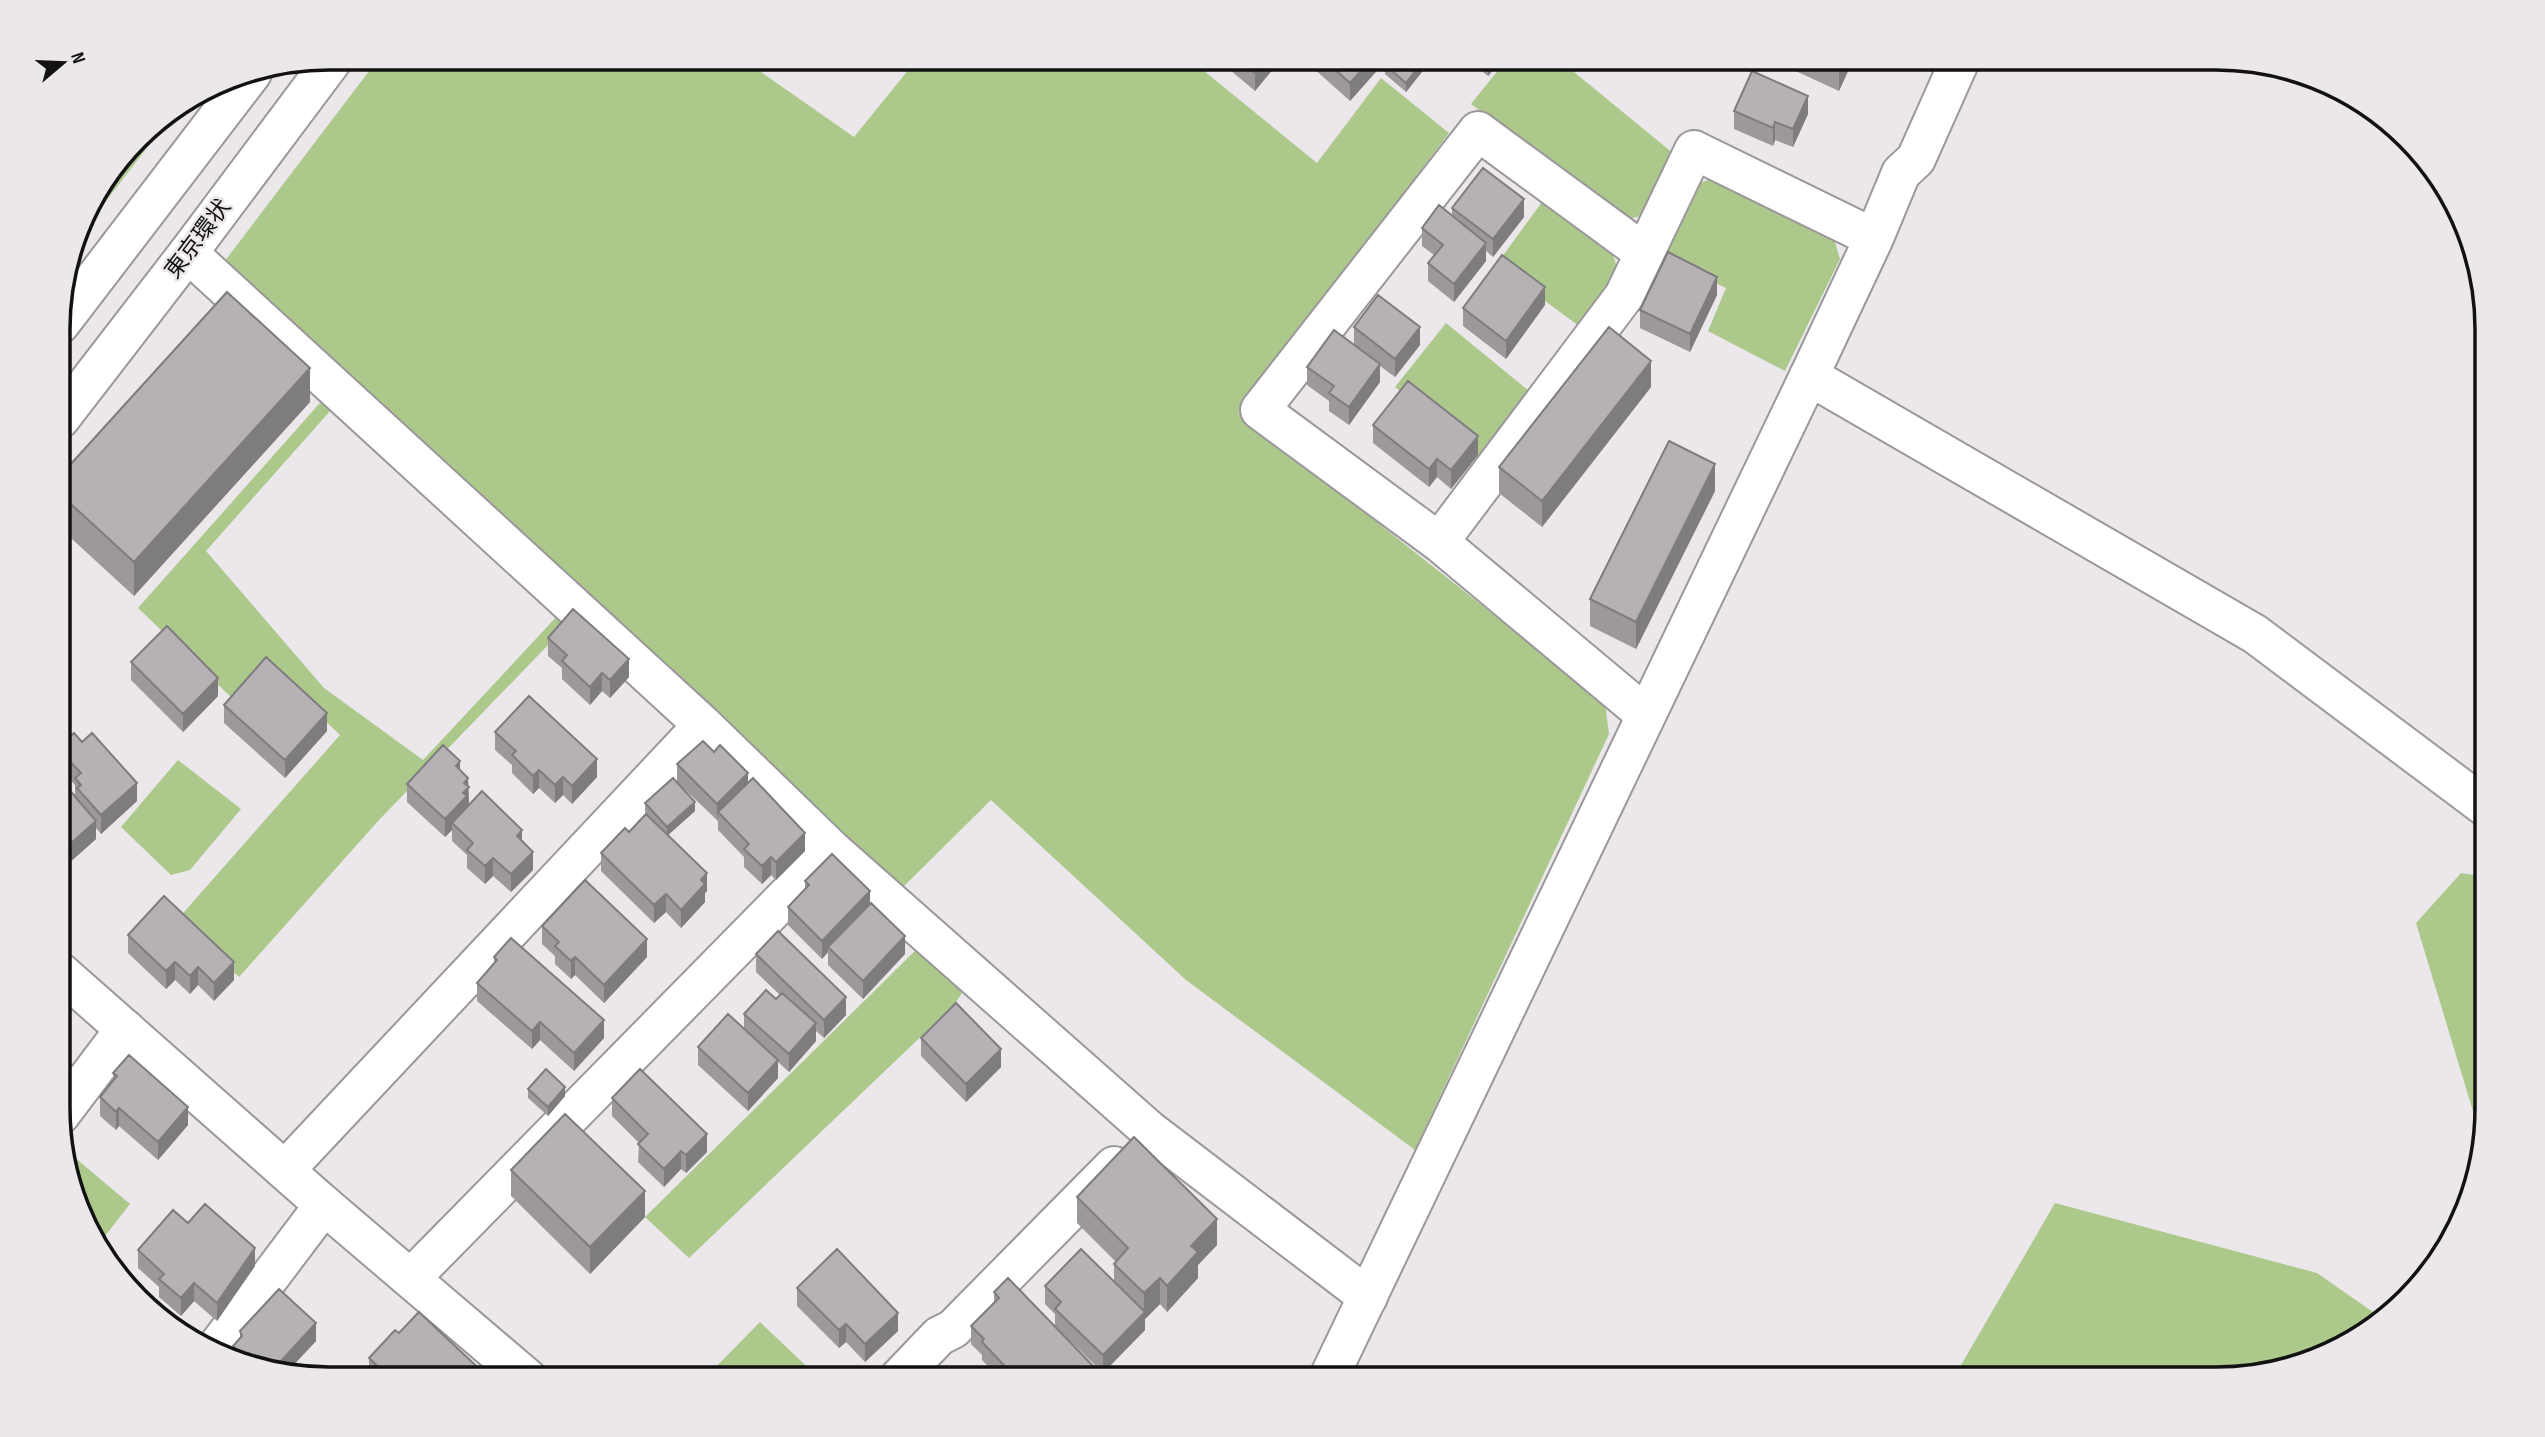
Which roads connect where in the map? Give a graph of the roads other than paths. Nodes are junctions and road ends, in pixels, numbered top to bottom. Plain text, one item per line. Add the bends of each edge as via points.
1 (325, 70) edge
2 (1956, 70) edge
3 (243, 85) edge
4 (1874, 238) junction
5 (1643, 252) junction
6 (188, 253) junction
7 (71, 309) edge
8 (1809, 376) junction
9 (70, 406) edge
10 (1439, 542) junction
11 (1646, 715) junction
12 (704, 725) junction
13 (2475, 799) edge
14 (832, 850) junction
15 (70, 981) edge
16 (125, 1029) junction
17 (70, 1102) edge
18 (1149, 1130) junction
19 (285, 1170) junction
20 (324, 1205) junction
21 (411, 1278) junction
22 (1368, 1297) junction
23 (220, 1343) edge
24 (514, 1367) edge
25 (909, 1367) edge
26 (1334, 1367) edge

1 - 6 main road, 東京環状
2 - 4 main road via 1916,159 1901,173
3 - 7 main road
4 - 5 main road via 1694,150
4 - 8 main road
5 - 10 main road via 1624,296
5 - 10 main road via 1478,131 1260,411
6 - 9 main road, 東京環状
6 - 12 main road
8 - 11 main road
8 - 13 main road via 2255,634
10 - 11 main road
11 - 22 main road
12 - 14 main road
12 - 19 main road
14 - 18 main road
14 - 21 main road
15 - 16 main road
16 - 17 main road
16 - 19 main road
18 - 22 main road
18 - 25 main road via 953,1329 939,1336
19 - 20 main road
20 - 21 main road
20 - 23 main road
21 - 24 main road
22 - 26 main road

